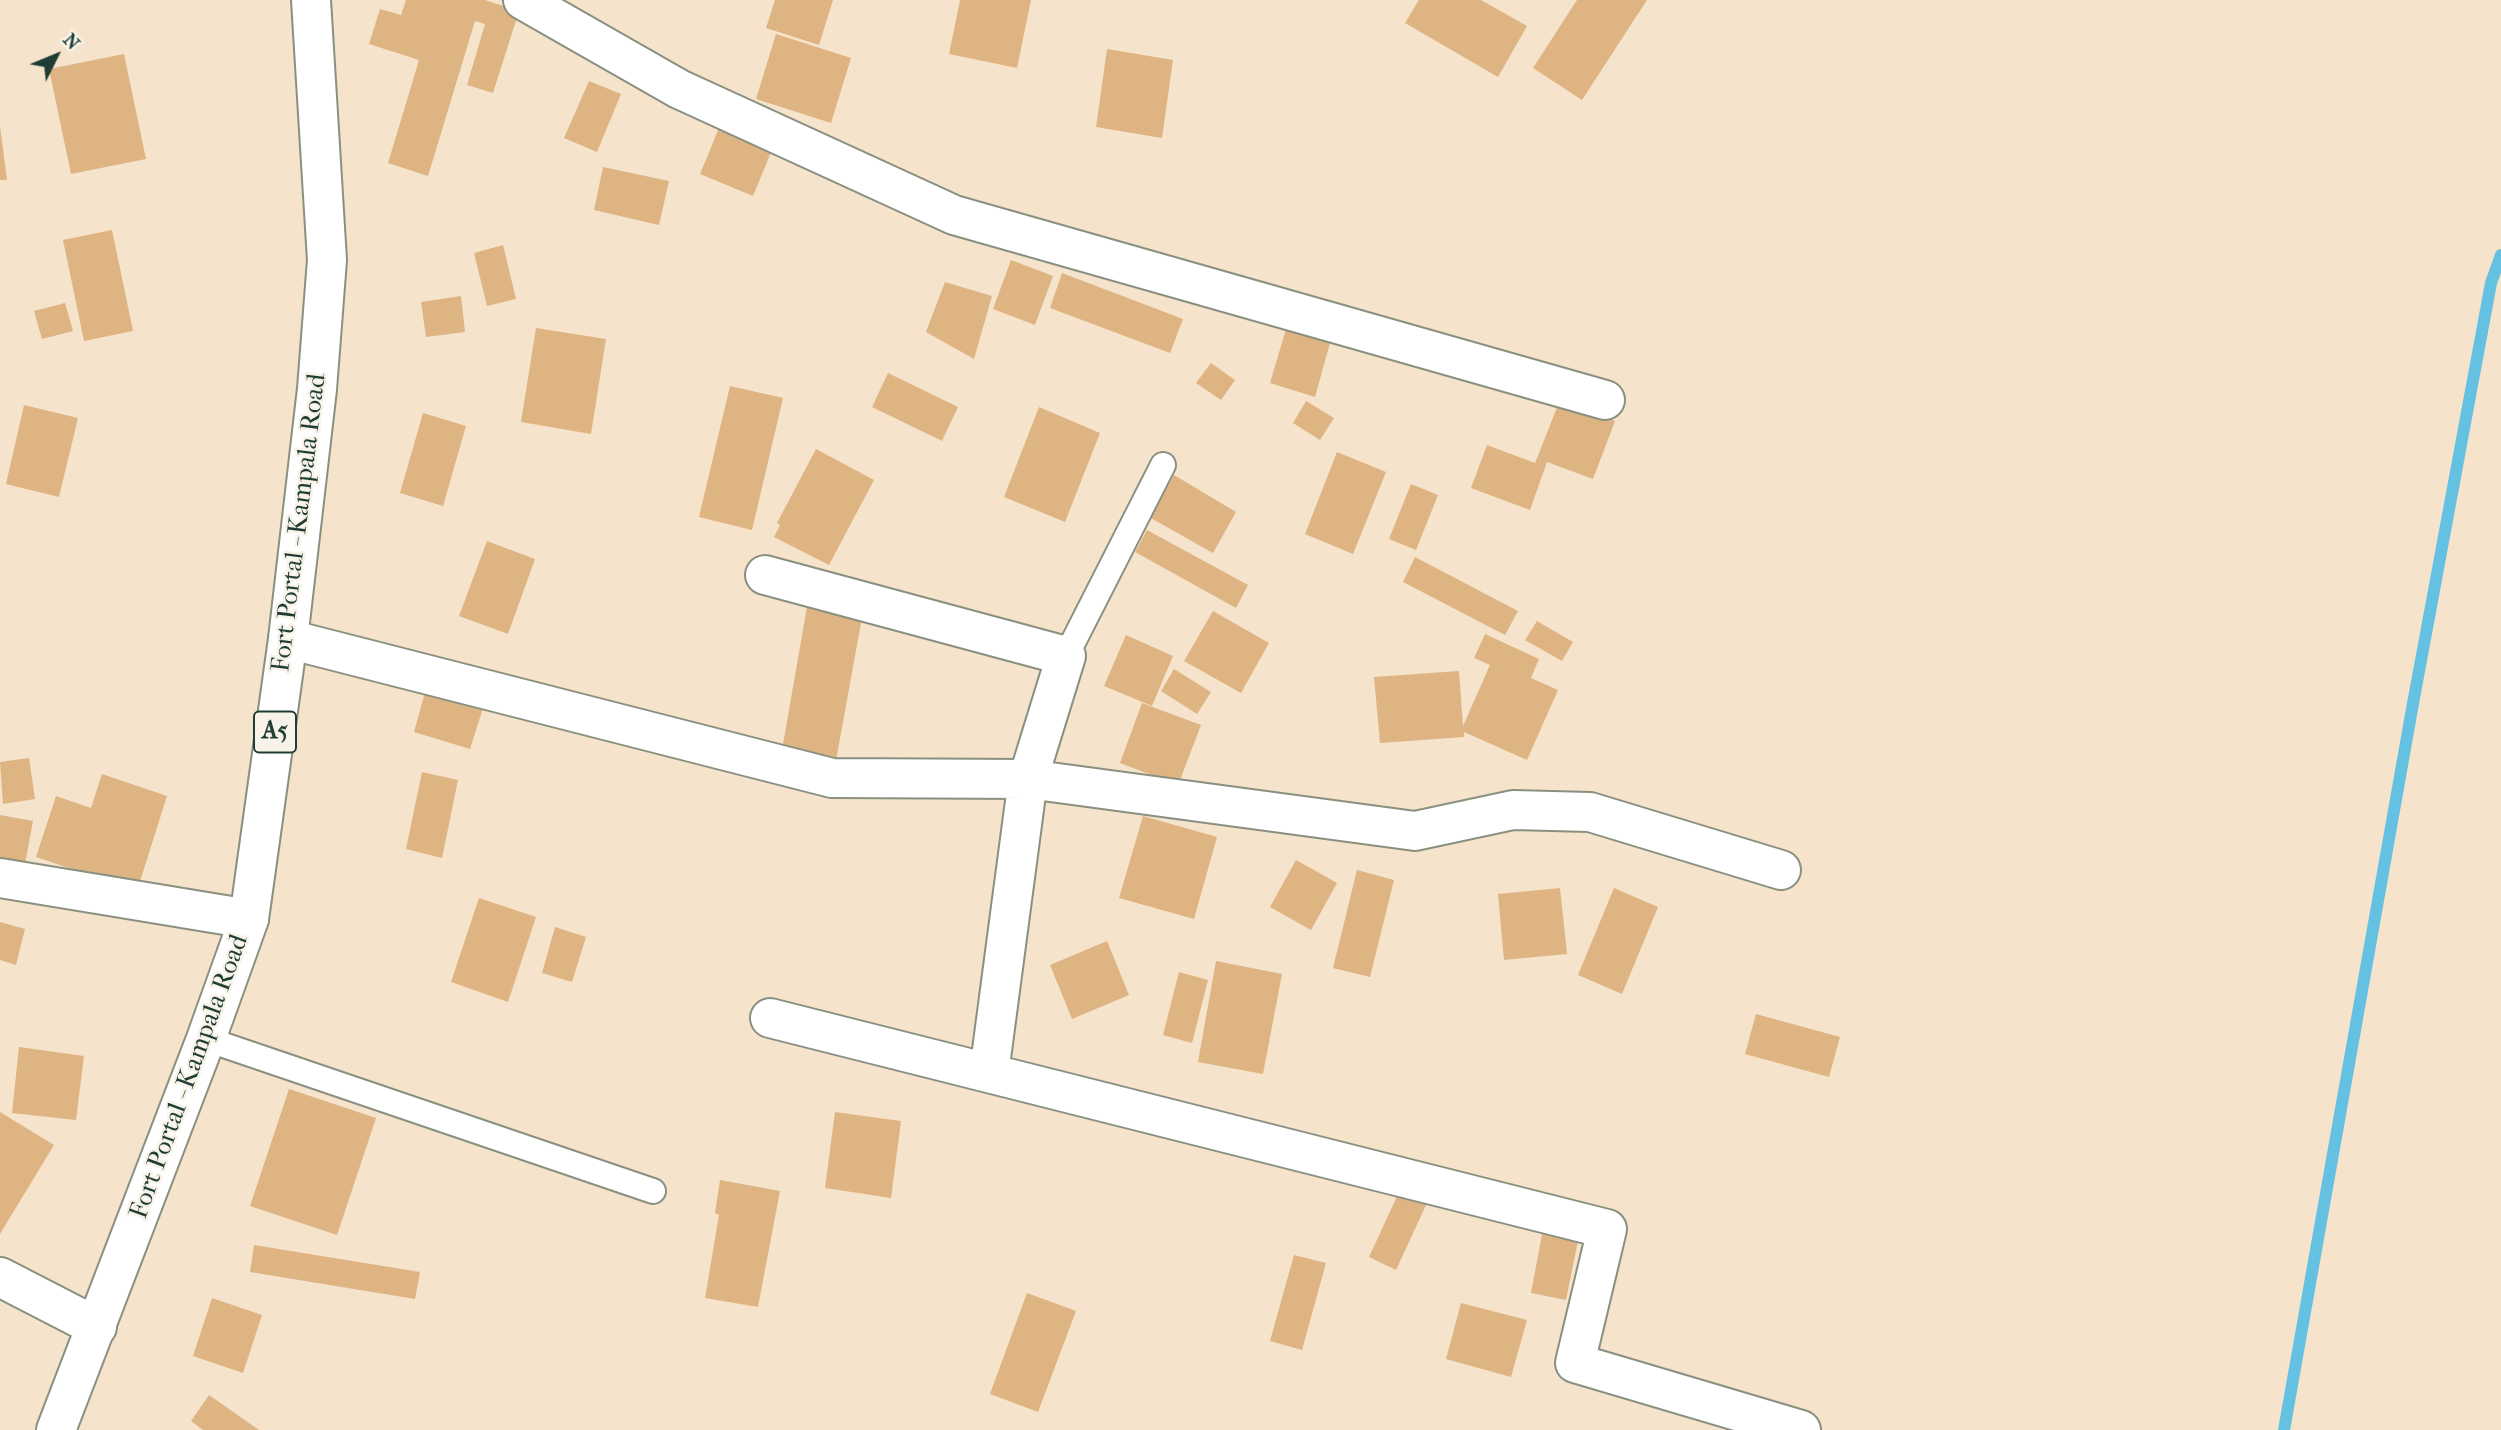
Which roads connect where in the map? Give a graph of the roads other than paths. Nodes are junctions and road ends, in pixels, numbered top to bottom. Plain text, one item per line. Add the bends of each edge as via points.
1 (311, 0) edge
2 (523, 0) edge
3 (1605, 400) dead end
4 (1163, 465) dead end
5 (765, 575) dead end
6 (288, 639) junction
7 (1066, 656) junction
8 (1028, 779) junction
9 (1781, 870) dead end
10 (0, 878) edge
11 (248, 919) junction
12 (770, 1018) dead end
13 (206, 1039) junction
14 (989, 1073) junction
15 (653, 1191) dead end
16 (0, 1277) edge
17 (97, 1327) junction
18 (56, 1430) edge
19 (1801, 1430) edge

1 - 6 street, Fort Portal - Kampala Road / A5 via 327,260
2 - 3 street via 679,89 954,215
4 - 7 lane
5 - 7 street
6 - 8 street via 832,778
6 - 11 street, Fort Portal - Kampala Road / A5
7 - 8 street
8 - 9 street via 1415,831 1513,810 1590,812
8 - 14 street
10 - 11 street
11 - 13 street, Fort Portal - Kampala Road / A5
12 - 14 street
13 - 15 lane
13 - 17 street, Fort Portal - Kampala Road / A5
14 - 19 street via 1607,1229 1575,1363
16 - 17 street
17 - 18 street, Fort Portal - Kampala Road / A5

